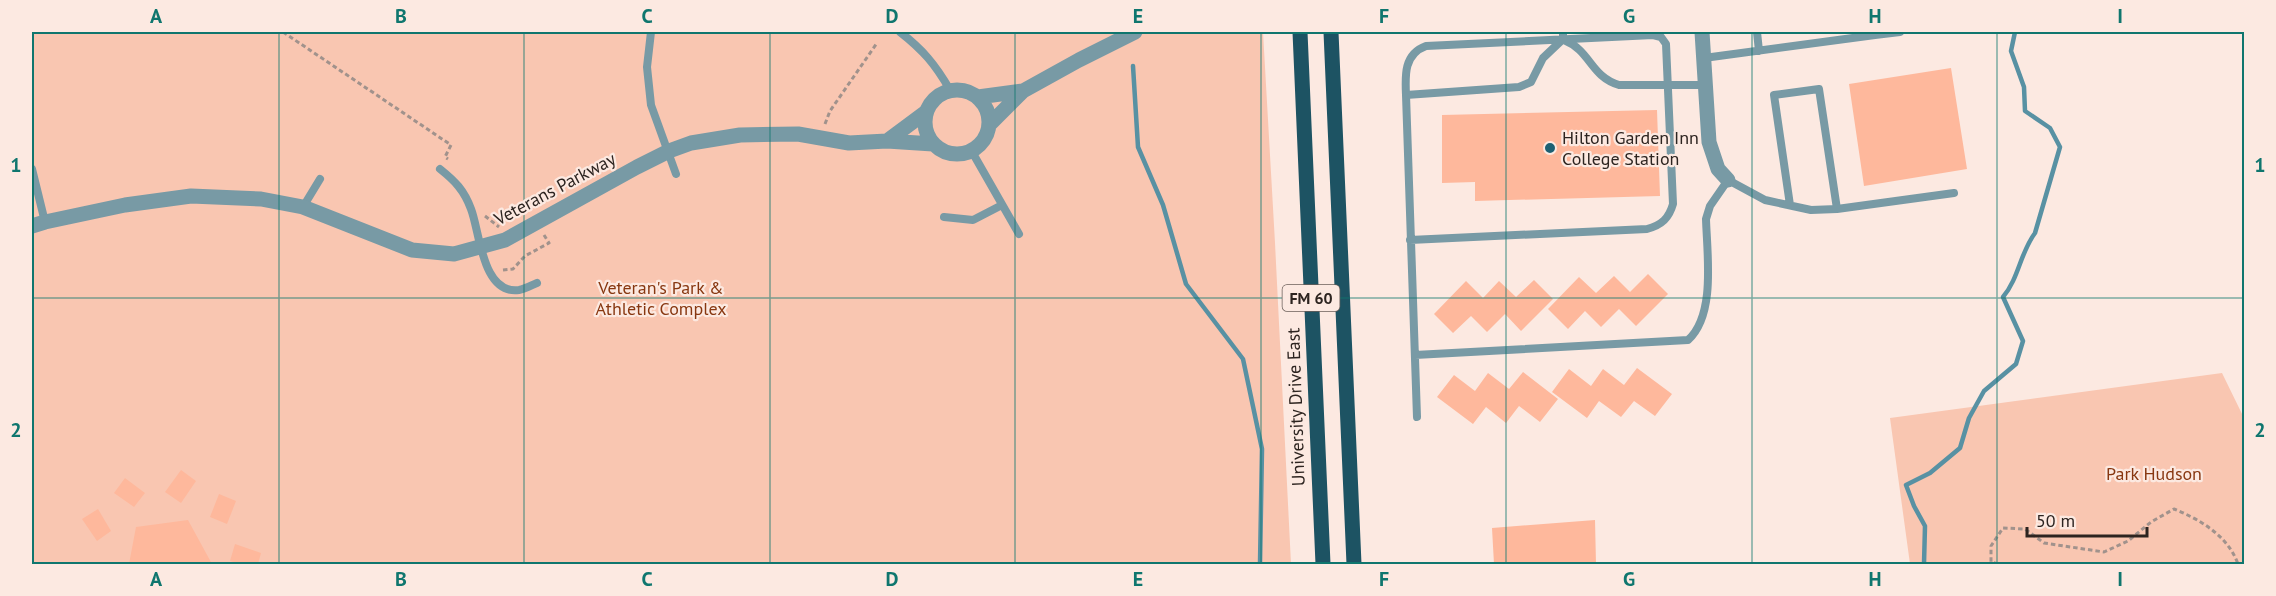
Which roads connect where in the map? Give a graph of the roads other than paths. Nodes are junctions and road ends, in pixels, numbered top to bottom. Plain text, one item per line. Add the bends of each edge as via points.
1 (651, 32) edge
2 (900, 32) edge
3 (1135, 32) edge
4 (1300, 32) edge
5 (1331, 32) edge
6 (1702, 32) edge
7 (1757, 32) edge
8 (1900, 32) edge
9 (1875, 33) edge
10 (1563, 35) edge
11 (1759, 51) junction
12 (1704, 58) junction
13 (1667, 85) junction
14 (1705, 85) junction
15 (950, 90) junction
16 (1023, 92) junction
17 (1406, 95) junction
18 (978, 97) junction
19 (926, 112) junction
20 (989, 125) junction
21 (887, 141) junction
22 (933, 144) junction
23 (971, 150) junction
24 (669, 151) junction
25 (32, 169) edge
26 (440, 169) dead end
27 (676, 174) dead end
28 (320, 178) dead end
29 (1728, 180) junction
30 (1954, 193) dead end
31 (1002, 205) junction
32 (1790, 205) junction
33 (303, 207) junction
34 (1837, 209) junction
35 (944, 217) dead end
36 (38, 224) edge
37 (1019, 234) dead end
38 (1410, 240) junction
39 (480, 247) junction
40 (537, 283) dead end
41 (1415, 355) junction
42 (1417, 417) dead end
43 (1323, 564) edge
44 (1354, 564) edge

1 - 24 lane via 647,67 651,105
2 - 15 lane via 921,48
3 - 16 street
4 - 43 main road, University Drive East / FM 60
5 - 44 main road, FM 60
6 - 12 street
7 - 11 lane
8 - 9 lane
9 - 11 lane
10 - 13 lane via 1583,52 1606,81 1619,85
10 - 13 lane via 1661,37 1666,44
10 - 17 lane via 1543,58 1531,82 1519,87
10 - 17 lane via 1417,49 1407,66
11 - 12 lane
12 - 14 street
13 - 14 lane
13 - 38 lane via 1673,204 1666,220 1657,226
14 - 29 street via 1708,142 1718,169
15 - 18 street
15 - 19 street via 931,102
16 - 18 street
16 - 20 street
17 - 38 lane
18 - 20 street via 985,105
19 - 21 street
19 - 22 street via 927,134
20 - 23 street via 980,144
21 - 22 street, Veterans Parkway
21 - 24 street, Veterans Parkway via 849,144 798,135 741,135 691,143
22 - 23 street via 951,153
23 - 31 lane
24 - 27 lane
24 - 39 street, Veterans Parkway via 505,240
25 - 36 lane
26 - 39 lane via 459,184 471,209
28 - 33 lane
29 - 32 lane via 1765,200
29 - 41 lane via 1706,219 1707,301 1696,333 1688,340
30 - 34 lane
31 - 35 lane via 973,220
31 - 37 lane
32 - 34 lane via 1810,210
32 - 34 lane via 1774,95 1819,89
33 - 36 street, Veterans Parkway via 191,196 125,205
33 - 39 street, Veterans Parkway via 412,250 454,254
38 - 41 lane
39 - 40 lane via 493,279 505,288 519,290
41 - 42 lane

